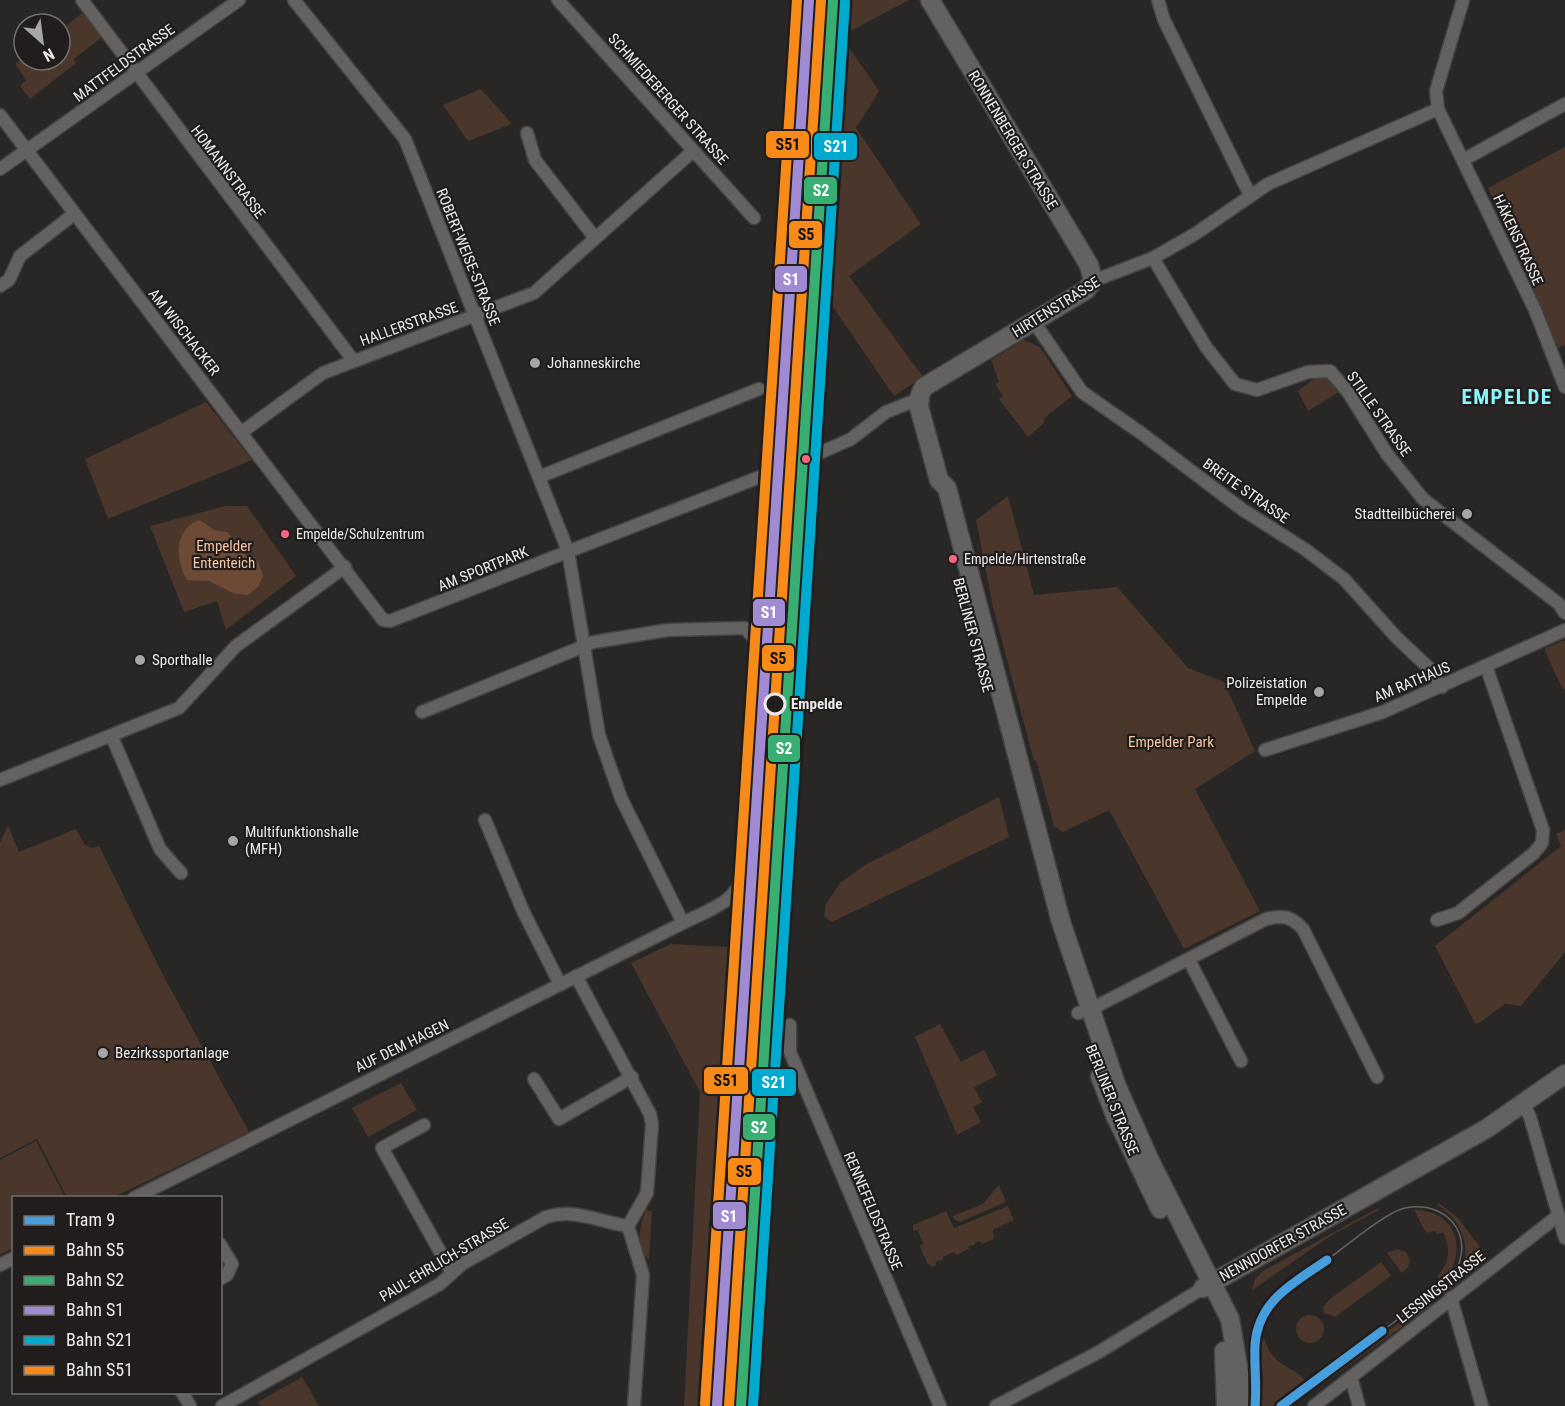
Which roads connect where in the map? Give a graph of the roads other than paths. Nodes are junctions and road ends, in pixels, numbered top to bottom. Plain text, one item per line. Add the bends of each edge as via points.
1 (82, 0) edge
2 (238, 0) edge
3 (294, 0) edge
4 (558, 0) edge
5 (930, 0) edge
6 (1158, 0) edge
7 (1463, 0) edge
8 (135, 74) junction
9 (1565, 104) edge
10 (1438, 109) junction
11 (0, 115) edge
12 (527, 133) dead end
13 (27, 151) junction
14 (693, 151) junction
15 (1463, 160) junction
16 (0, 169) edge
17 (1250, 195) junction
18 (74, 214) junction
19 (754, 218) dead end
20 (595, 238) junction
21 (1152, 258) junction
22 (1093, 281) junction
23 (0, 286) edge
24 (475, 316) junction
25 (1034, 322) junction
26 (353, 360) junction
27 (1565, 387) edge
28 (759, 389) dead end
29 (919, 399) junction
30 (242, 432) junction
31 (539, 477) junction
32 (568, 551) junction
33 (345, 567) junction
34 (1565, 613) edge
35 (1565, 630) edge
36 (584, 647) junction
37 (1486, 666) junction
38 (1442, 687) junction
39 (422, 712) dead end
40 (112, 737) junction
41 (1265, 750) dead end
42 (0, 780) edge
43 (485, 820) dead end
44 (181, 873) dead end
45 (1437, 920) dead end
46 (683, 923) junction
47 (1189, 960) junction
48 (576, 976) junction
49 (560, 984) junction
50 (1084, 1011) junction
51 (790, 1025) dead end
52 (1241, 1061) dead end
53 (1565, 1074) edge
54 (632, 1077) junction
55 (1377, 1077) dead end
56 (534, 1079) dead end
57 (1524, 1105) junction
58 (424, 1125) dead end
59 (136, 1196) edge
60 (1559, 1215) junction
61 (628, 1226) junction
62 (1565, 1238) edge
63 (222, 1247) edge
64 (452, 1273) junction
65 (222, 1278) edge
66 (1207, 1286) junction
67 (1451, 1298) junction
68 (1351, 1377) junction
69 (222, 1406) edge
70 (634, 1406) edge
71 (940, 1406) edge
72 (996, 1406) edge
73 (1226, 1406) edge
74 (1239, 1406) edge
75 (1314, 1406) edge
76 (1359, 1406) edge
77 (1482, 1406) edge

1 - 8 street, HOMANNSTRASSE
2 - 8 street, MATTFELDSTRASSE
3 - 24 street, ROBERT-WEISE-STRASSE via 405,139
4 - 14 street, SCHMIEDEBERGER STRASSE
5 - 22 street, RONNENBERGER STRASSE via 1089,265
6 - 17 street via 1164,20
7 - 10 street via 1436,91
8 - 13 street, MATTFELDSTRASSE
8 - 26 street, HOMANNSTRASSE
9 - 15 street
10 - 15 street, HÄKENSTRASSE
10 - 17 street, HIRTENSTRASSE
11 - 13 street, AM WISCHACKER
12 - 20 street via 535,160
13 - 16 street, MATTFELDSTRASSE
13 - 18 street, AM WISCHACKER
14 - 19 street, SCHMIEDEBERGER STRASSE
14 - 20 street, HALLERSTRASSE
15 - 27 street, HÄKENSTRASSE via 1534,310
17 - 21 street, HIRTENSTRASSE via 1195,234
18 - 23 street via 20,256 9,280
18 - 30 street, AM WISCHACKER
20 - 24 street, HALLERSTRASSE via 534,293
21 - 22 street, HIRTENSTRASSE
21 - 34 street, STILLE STRASSE via 1206,347 1235,384 1257,390 1308,372 1330,371 1423,499 1559,604
22 - 25 street, HIRTENSTRASSE via 1086,290
24 - 26 street, HALLERSTRASSE
24 - 31 street, ROBERT-WEISE-STRASSE
25 - 29 street, HIRTENSTRASSE via 933,380 924,387
25 - 38 street, BREITE STRASSE via 1092,401 1344,579 1429,668
26 - 30 street, HALLERSTRASSE via 324,373
28 - 31 street
29 - 32 street, AM SPORTPARK via 886,412 850,439 806,459
29 - 50 street, BERLINER STRASSE via 939,480 935,486 1029,848
30 - 33 street, AM WISCHACKER
31 - 32 street, ROBERT-WEISE-STRASSE
32 - 33 street, AM SPORTPARK via 390,621 383,620
32 - 36 street, ROBERT-WEISE-STRASSE
33 - 40 street via 236,646 179,708
35 - 37 street, AM RATHAUS
36 - 39 street
36 - 46 street, ROBERT-WEISE-STRASSE via 599,735 621,798
36 - 46 street, AUF DEM HAGEN via 641,633 724,627 745,628 758,648 744,874 740,888 730,898
37 - 38 street, AM RATHAUS
37 - 45 street via 1543,830 1542,843 1458,913
38 - 41 street, AM RATHAUS via 1383,712
40 - 42 street
40 - 44 street via 160,849
43 - 49 street
46 - 48 street, AUF DEM HAGEN
47 - 50 street
47 - 52 street
47 - 55 street via 1266,919 1281,915 1293,919 1303,928
48 - 49 street, AUF DEM HAGEN
48 - 54 street
49 - 59 street, AUF DEM HAGEN
50 - 66 street, BERLINER STRASSE via 1115,1115 1143,1176
51 - 71 street, RENNEFELDSTRASSE via 790,1052
53 - 57 street, NENNDORFER STRASSE
54 - 56 street via 559,1119
54 - 61 street via 652,1124 647,1193
57 - 60 street
57 - 66 street, NENNDORFER STRASSE
58 - 64 street via 382,1148
60 - 62 street
60 - 67 street, LESSINGSTRASSE
61 - 64 street, PAUL-EHRLICH-STRASSE via 584,1214 554,1214
61 - 70 street via 643,1275
63 - 65 street via 232,1264
64 - 69 street, PAUL-EHRLICH-STRASSE via 440,1284
66 - 72 street, NENNDORFER STRASSE via 1099,1352
66 - 73 street, BERLINER STRASSE via 1221,1332
66 - 74 street, BERLINER STRASSE via 1233,1329
67 - 68 street, LESSINGSTRASSE
67 - 77 street
68 - 75 street, LESSINGSTRASSE
68 - 76 street

